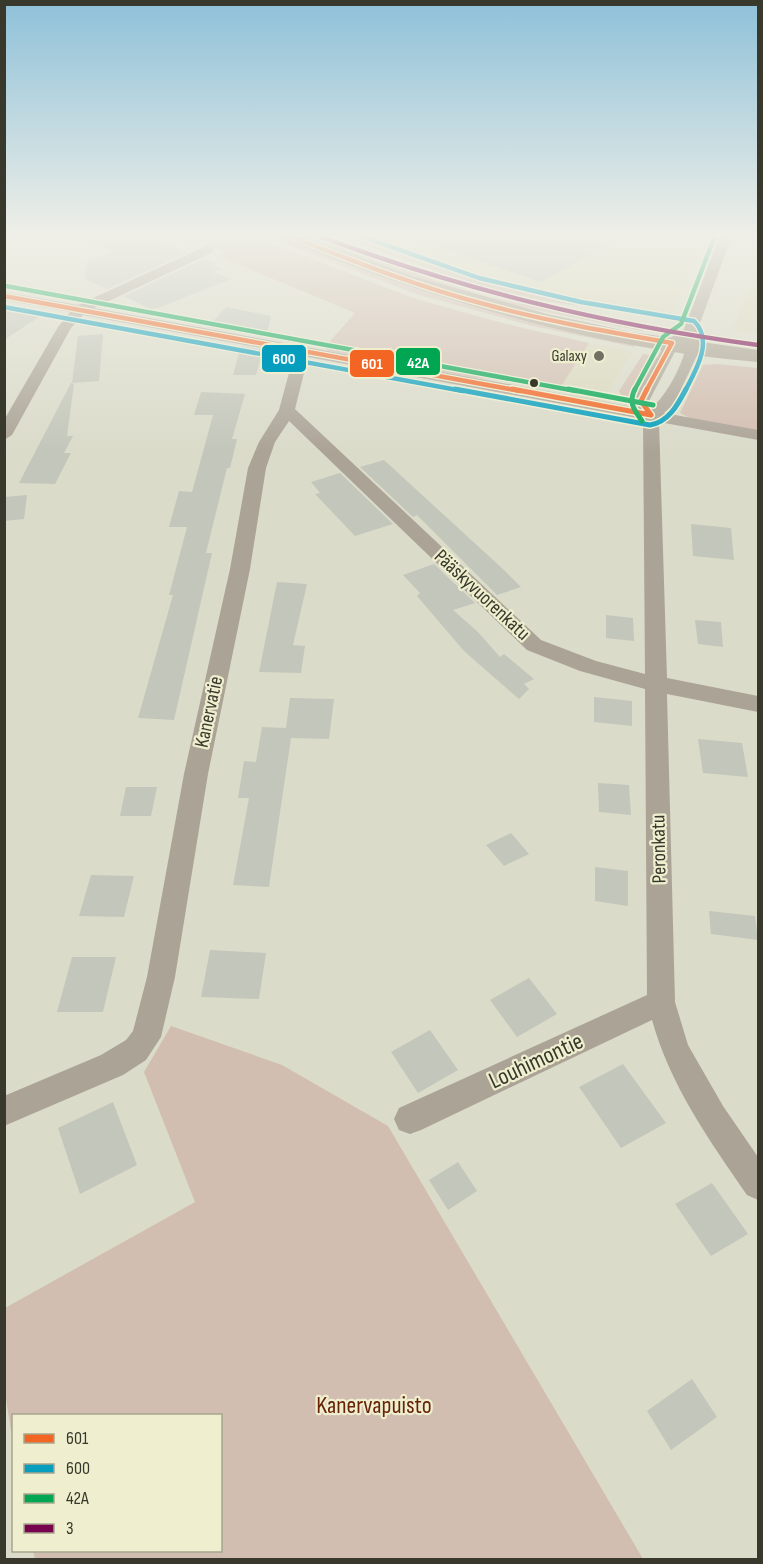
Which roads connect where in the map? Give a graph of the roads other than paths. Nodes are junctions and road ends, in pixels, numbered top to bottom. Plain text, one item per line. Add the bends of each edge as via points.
1 (58, 306) edge
2 (87, 306) edge
3 (496, 306) edge
4 (553, 306) edge
5 (703, 306) edge
6 (79, 310) junction
7 (692, 339) junction
8 (759, 342) edge
9 (672, 343) junction
10 (302, 350) junction
11 (759, 356) edge
12 (286, 410) junction
13 (651, 415) junction
14 (4, 435) edge
15 (759, 435) edge
16 (658, 683) junction
17 (759, 704) edge
18 (661, 1002) junction
19 (4, 1111) edge
20 (410, 1119) dead end
21 (759, 1184) edge

1 - 6 street
2 - 6 street
3 - 9 main road
4 - 7 main road
5 - 7 street
6 - 10 street
6 - 14 street via 65,327
7 - 8 main road
7 - 9 main road
7 - 11 main road
7 - 13 street via 686,367 666,404
9 - 13 street, Peronkatu via 641,401
10 - 12 street, Kanervatie
10 - 13 street
12 - 16 street, Pääskyvuorenkatu via 534,645 566,660
12 - 19 street, Kanervatie via 257,468 240,569 196,774 161,977 146,1037 136,1050 112,1065
13 - 15 street
13 - 16 street, Peronkatu
16 - 17 street, Pääskyvuorenkatu
16 - 18 street, Peronkatu
18 - 20 street, Louhimontie
18 - 21 street, Peronkatu via 675,1049 712,1117

